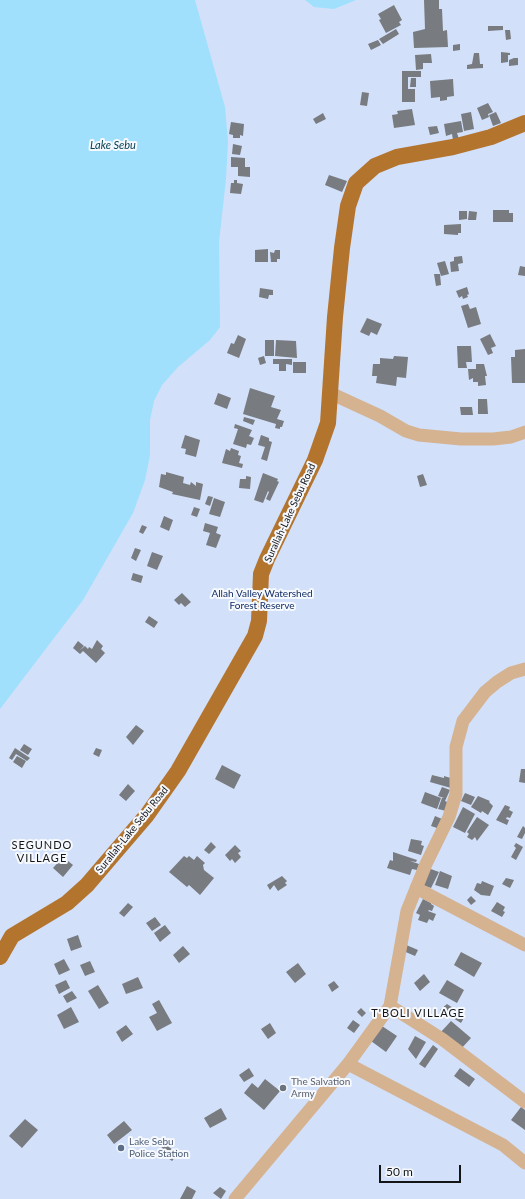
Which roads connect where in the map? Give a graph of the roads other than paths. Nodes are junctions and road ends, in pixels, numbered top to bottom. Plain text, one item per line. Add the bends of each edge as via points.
1 (525, 123) edge
2 (330, 393) junction
3 (525, 432) edge
4 (525, 669) edge
5 (416, 888) junction
6 (525, 945) edge
7 (0, 957) edge
8 (390, 1006) junction
9 (348, 1064) junction
10 (525, 1102) edge
11 (525, 1163) edge
12 (235, 1199) edge

1 - 2 main road, Surallah-Lake Sebu Road via 491,137 453,147 397,156 376,166 356,184 348,206 342,248
2 - 3 street via 419,435 493,439
2 - 7 main road, Surallah-Lake Sebu Road via 328,423 315,460 261,574 259,621 255,636 178,771 147,815 87,885 67,903 12,936
4 - 5 street via 511,673 489,689 463,721 456,747 456,794 449,818
5 - 6 street
5 - 8 street via 403,932
8 - 9 street
8 - 10 street via 442,1039
9 - 11 street via 503,1145
9 - 12 street

